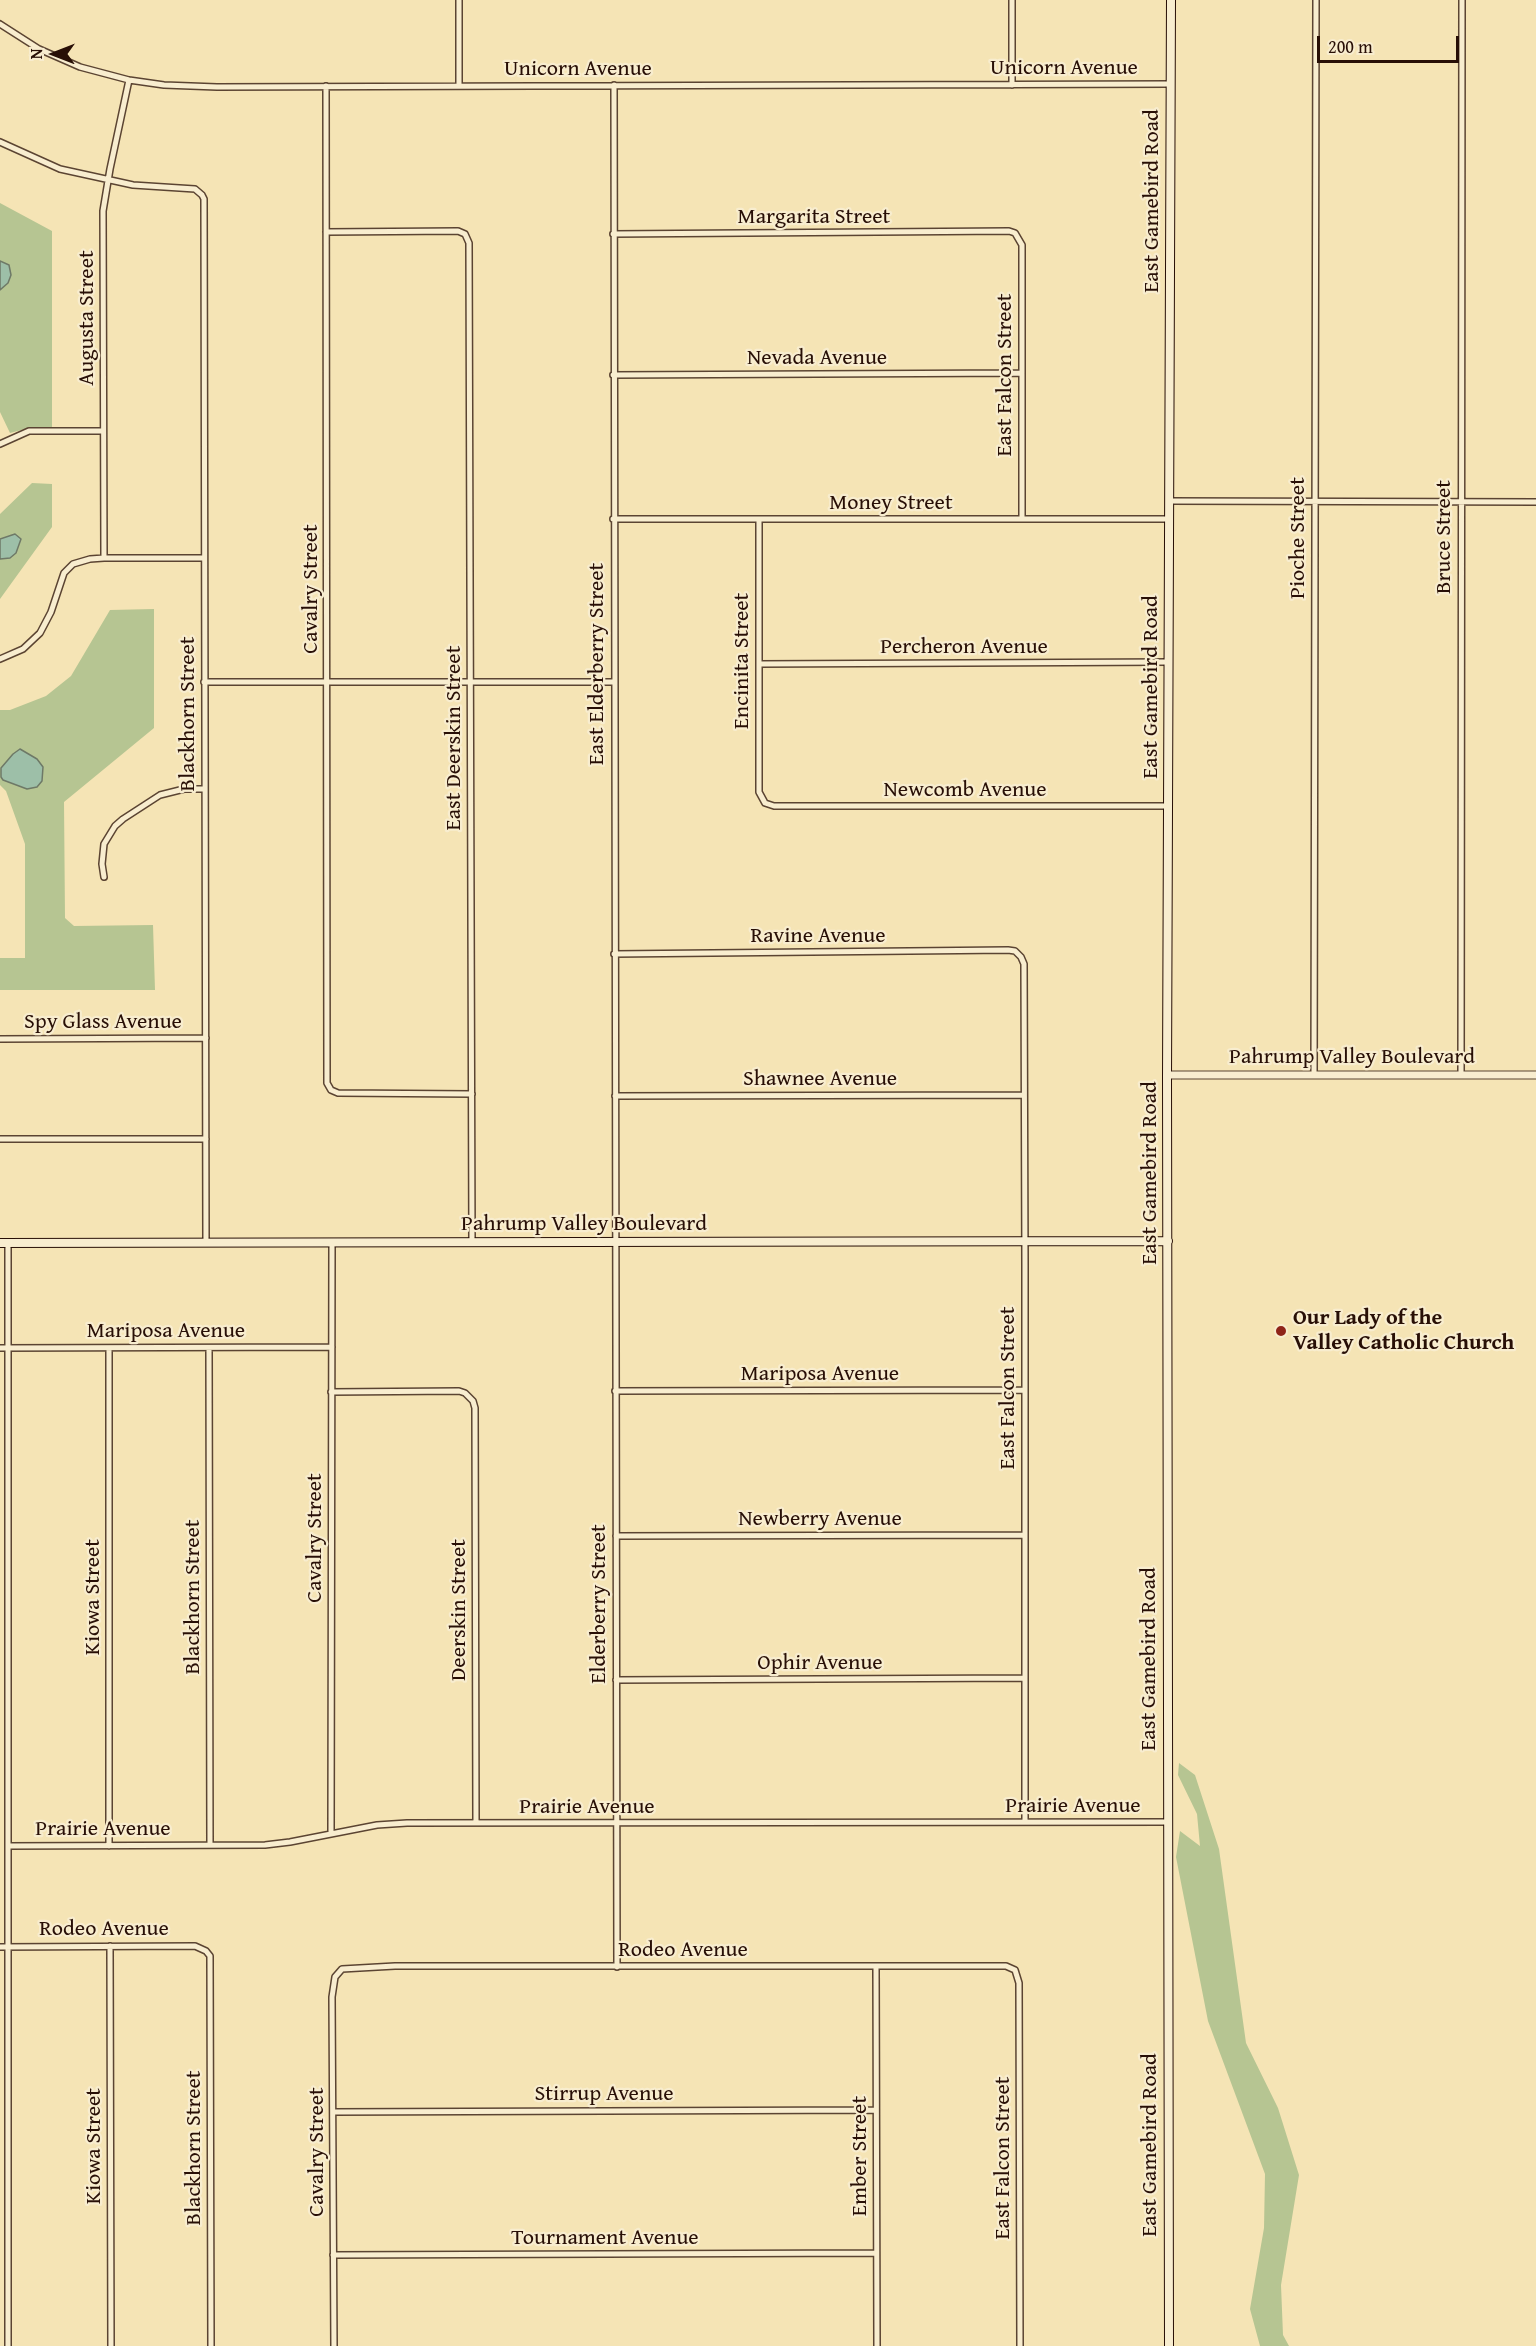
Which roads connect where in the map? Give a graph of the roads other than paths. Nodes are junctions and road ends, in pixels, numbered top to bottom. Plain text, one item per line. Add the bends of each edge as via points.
1 (459, 0) edge
2 (1012, 0) edge
3 (1171, 0) edge
4 (1316, 0) edge
5 (1462, 0) edge
6 (0, 24) edge
7 (129, 80) junction
8 (1170, 84) junction
9 (614, 85) junction
10 (1012, 85) junction
11 (326, 86) junction
12 (459, 86) junction
13 (0, 142) edge
14 (108, 180) junction
15 (326, 232) junction
16 (1015, 233) joint
17 (613, 234) junction
18 (1022, 374) junction
19 (613, 375) junction
20 (103, 430) junction
21 (0, 444) edge
22 (1315, 500) junction
23 (1169, 501) junction
24 (1461, 502) junction
25 (1536, 502) edge
26 (614, 519) junction
27 (1022, 519) junction
28 (1169, 519) junction
29 (759, 520) junction
30 (104, 558) junction
31 (204, 558) junction
32 (0, 659) edge
33 (1169, 662) junction
34 (759, 664) junction
35 (204, 682) junction
36 (328, 682) junction
37 (470, 682) junction
38 (614, 682) junction
39 (204, 789) junction
40 (763, 801) joint
41 (1168, 806) junction
42 (104, 878) dead end
43 (614, 954) junction
44 (1020, 955) joint
45 (206, 1038) junction
46 (0, 1039) edge
47 (1167, 1075) junction
48 (1314, 1075) junction
49 (1461, 1075) junction
50 (1536, 1075) edge
51 (472, 1095) junction
52 (1024, 1095) junction
53 (615, 1096) junction
54 (0, 1139) edge
55 (206, 1139) junction
56 (1024, 1241) junction
57 (1168, 1241) junction
58 (615, 1242) junction
59 (4, 1243) edge
60 (206, 1243) junction
61 (332, 1243) junction
62 (472, 1243) junction
63 (332, 1347) junction
64 (0, 1348) edge
65 (8, 1348) junction
66 (109, 1348) junction
67 (209, 1348) junction
68 (615, 1390) junction
69 (1024, 1390) junction
70 (331, 1392) junction
71 (0, 1451) edge
72 (7, 1451) junction
73 (1024, 1535) junction
74 (616, 1536) junction
75 (1025, 1678) junction
76 (616, 1680) junction
77 (1025, 1822) junction
78 (1167, 1822) junction
79 (476, 1823) junction
80 (616, 1823) junction
81 (332, 1833) junction
82 (210, 1845) junction
83 (8, 1846) junction
84 (109, 1846) junction
85 (8, 1946) junction
86 (110, 1946) junction
87 (0, 1947) edge
88 (206, 1951) joint
89 (876, 1966) junction
90 (350, 1967) joint
91 (617, 1967) junction
92 (1015, 1970) joint
93 (0, 2046) edge
94 (8, 2046) junction
95 (876, 2110) junction
96 (333, 2112) junction
97 (0, 2212) edge
98 (8, 2212) junction
99 (876, 2253) junction
100 (333, 2255) junction
101 (8, 2346) edge
102 (111, 2346) edge
103 (211, 2346) edge
104 (334, 2346) edge
105 (877, 2346) edge
106 (1020, 2346) edge
107 (1169, 2346) edge

1 - 12 street
2 - 10 street
3 - 8 main road, East Gamebird Road
4 - 22 street, Pioche Street
5 - 24 street, Bruce Street
6 - 7 street, Unicorn Avenue via 59,59
7 - 11 street, Unicorn Avenue via 217,87
7 - 14 street, Augusta Street
8 - 10 street, Unicorn Avenue
8 - 23 main road, East Gamebird Road
9 - 10 street, Unicorn Avenue
9 - 12 street, Unicorn Avenue
9 - 17 street, East Elderberry Street
11 - 12 street, Unicorn Avenue
11 - 15 street, Cavalry Street
13 - 14 street via 60,169
14 - 20 street, Augusta Street via 103,241
14 - 31 street, Blackhorn Street via 195,189 204,199
15 - 36 street, Cavalry Street
15 - 37 street, East Deerskin Street via 458,231 465,234 469,243
16 - 17 street, Margarita Street
16 - 18 street, East Falcon Street via 1022,245
17 - 19 street, East Elderberry Street
18 - 19 street, Nevada Avenue
18 - 27 street, East Falcon Street
19 - 26 street, East Elderberry Street
20 - 21 street via 29,431
20 - 30 street, Augusta Street
22 - 23 street
22 - 24 street
22 - 48 street, Pioche Street
23 - 28 main road, East Gamebird Road
24 - 25 street
24 - 49 street, Bruce Street
26 - 29 street, Money Street
26 - 38 street, East Elderberry Street
27 - 28 street, Money Street
27 - 29 street, Money Street
28 - 33 main road, East Gamebird Road
29 - 34 street, Encinita Street
30 - 31 street
30 - 32 street via 82,560 68,568 40,633 23,649
31 - 35 street, Blackhorn Street
33 - 34 street, Percheron Avenue
33 - 41 main road, East Gamebird Road
34 - 40 street, Encinita Street via 759,792
35 - 36 street
35 - 39 street, Blackhorn Street
36 - 37 street
36 - 51 street, Cavalry Street via 327,1083 338,1093 356,1095
37 - 38 street
37 - 51 street, East Deerskin Street
38 - 43 street, East Elderberry Street
39 - 42 street via 160,795 115,826 104,844
39 - 45 street, Blackhorn Street
40 - 41 street, Newcomb Avenue via 774,806
41 - 47 main road, East Gamebird Road
43 - 44 street, Ravine Avenue via 1008,950
43 - 53 street, East Elderberry Street
44 - 52 street, East Falcon Street
45 - 46 street, Spy Glass Avenue
45 - 55 street, Blackhorn Street
47 - 48 street, Pahrump Valley Boulevard
47 - 57 main road, East Gamebird Road
48 - 49 street, Pahrump Valley Boulevard
49 - 50 street, Pahrump Valley Boulevard
51 - 62 street, East Deerskin Street
52 - 53 street, Shawnee Avenue
52 - 56 street, East Falcon Street
53 - 58 street, East Elderberry Street
54 - 55 street
55 - 60 street, Blackhorn Street
56 - 57 main road, Pahrump Valley Boulevard
56 - 58 main road, Pahrump Valley Boulevard
56 - 69 street, East Falcon Street
57 - 78 main road, East Gamebird Road
58 - 62 main road, Pahrump Valley Boulevard
58 - 68 street, Elderberry Street
59 - 60 main road, Pahrump Valley Boulevard
59 - 65 street
60 - 61 main road, Pahrump Valley Boulevard
61 - 62 main road, Pahrump Valley Boulevard
61 - 63 street, Cavalry Street
63 - 67 street, Mariposa Avenue
63 - 70 street, Cavalry Street
64 - 65 street, Mariposa Avenue
65 - 66 street, Mariposa Avenue
65 - 72 street
66 - 67 street, Mariposa Avenue
66 - 84 street, Kiowa Street
67 - 82 street, Blackhorn Street
68 - 69 street, Mariposa Avenue
68 - 74 street, Elderberry Street
69 - 73 street, East Falcon Street
70 - 79 street, Deerskin Street via 451,1391 465,1393 476,1408
70 - 81 street, Cavalry Street
71 - 72 street
72 - 83 street
73 - 74 street, Newberry Avenue
73 - 75 street, East Falcon Street
74 - 76 street, Elderberry Street
75 - 76 street, Ophir Avenue
75 - 77 street, East Falcon Street
76 - 80 street, Elderberry Street
77 - 78 street, Prairie Avenue
77 - 80 street, Prairie Avenue
78 - 107 main road, East Gamebird Road
79 - 80 street, Prairie Avenue
79 - 81 street, Prairie Avenue via 393,1824
80 - 91 street, Elderberry Street
81 - 82 street, Prairie Avenue via 265,1845
82 - 84 street, Prairie Avenue
83 - 84 street, Prairie Avenue
83 - 85 street
85 - 86 street, Rodeo Avenue
85 - 87 street, Rodeo Avenue
85 - 94 street
86 - 88 street, Rodeo Avenue via 195,1946
86 - 102 street, Kiowa Street
88 - 103 street, Blackhorn Street via 211,1963
89 - 91 street, Rodeo Avenue
89 - 92 street, Rodeo Avenue via 1006,1966
89 - 95 street, Ember Street
90 - 91 street, Rodeo Avenue
90 - 96 street, Cavalry Street via 338,1972 333,1984
92 - 106 street, East Falcon Street via 1019,1983
93 - 94 street
94 - 98 street
95 - 96 street, Stirrup Avenue
95 - 99 street, Ember Street
96 - 100 street, Cavalry Street
97 - 98 street
98 - 101 street
99 - 100 street, Tournament Avenue
99 - 105 street, Ember Street
100 - 104 street, Cavalry Street

